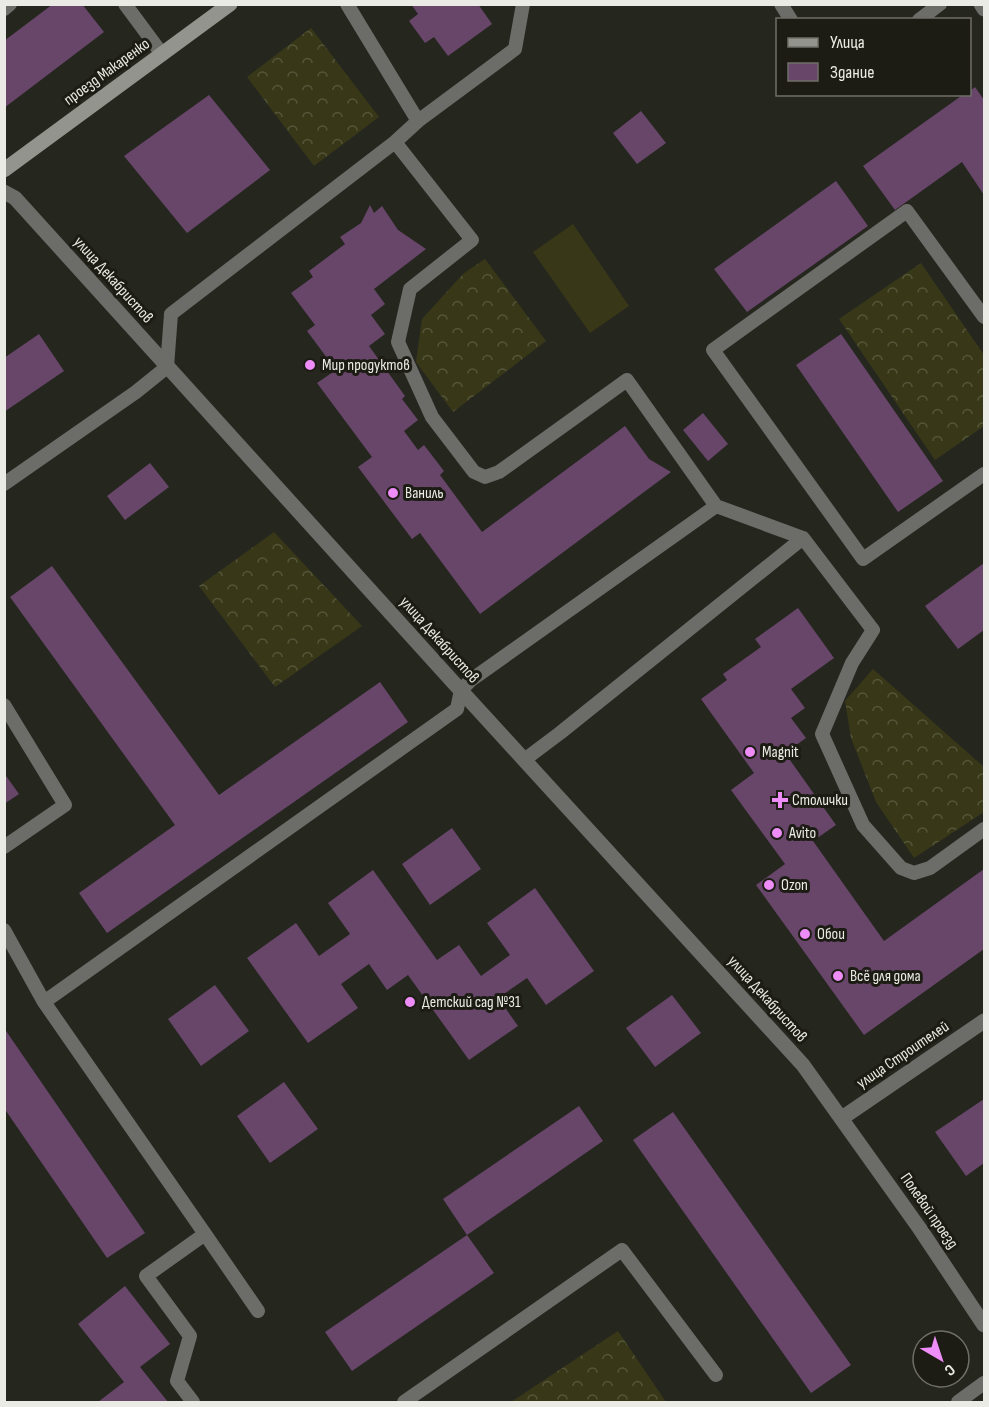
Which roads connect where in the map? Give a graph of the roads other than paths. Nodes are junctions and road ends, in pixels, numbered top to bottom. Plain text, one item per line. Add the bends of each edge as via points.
1 (10, 4) edge
2 (125, 4) edge
3 (230, 4) edge
4 (347, 4) edge
5 (523, 4) edge
6 (781, 4) edge
7 (940, 4) edge
8 (981, 4) edge
9 (4, 9) edge
10 (984, 9) edge
11 (790, 18) edge
12 (922, 18) edge
13 (162, 54) junction
14 (418, 121) junction
15 (395, 142) junction
16 (4, 170) edge
17 (4, 192) edge
18 (984, 317) edge
19 (167, 367) junction
20 (984, 474) edge
21 (4, 484) edge
22 (716, 506) junction
23 (803, 538) junction
24 (461, 690) junction
25 (4, 705) edge
26 (524, 759) junction
27 (984, 829) edge
28 (4, 847) edge
29 (4, 930) edge
30 (44, 1002) junction
31 (984, 1022) edge
32 (842, 1118) junction
33 (205, 1234) junction
34 (258, 1311) dead end
35 (984, 1325) edge
36 (716, 1375) dead end
37 (984, 1383) edge
38 (193, 1402) edge
39 (404, 1402) edge
40 (958, 1402) edge

1 - 9 lane
2 - 13 lane
3 - 13 street, проезд Макаренко
4 - 14 lane
5 - 14 lane via 515,49
6 - 11 lane
7 - 12 lane
8 - 10 street
13 - 16 street, проезд Макаренко
14 - 15 lane
15 - 19 lane via 171,314
15 - 22 lane via 472,240 410,289 398,342 432,417 474,472 485,477 499,472 627,380
17 - 19 street, улица Декабристов via 15,198
18 - 20 lane via 907,211 713,350 863,559
19 - 21 lane
19 - 24 street, улица Декабристов
22 - 23 lane
22 - 24 lane
23 - 26 lane
23 - 27 lane via 873,630 852,663 822,734 863,825 901,868 914,873 930,868
24 - 26 street, улица Декабристов
24 - 30 lane via 457,709
25 - 28 lane via 65,805
26 - 32 street, улица Декабристов via 802,1065
29 - 30 lane
30 - 33 lane
31 - 32 street, улица Строителей
32 - 35 street, Полевой проезд
33 - 34 lane
33 - 38 lane via 146,1276 190,1336 177,1382
36 - 39 lane via 622,1250
37 - 40 lane

